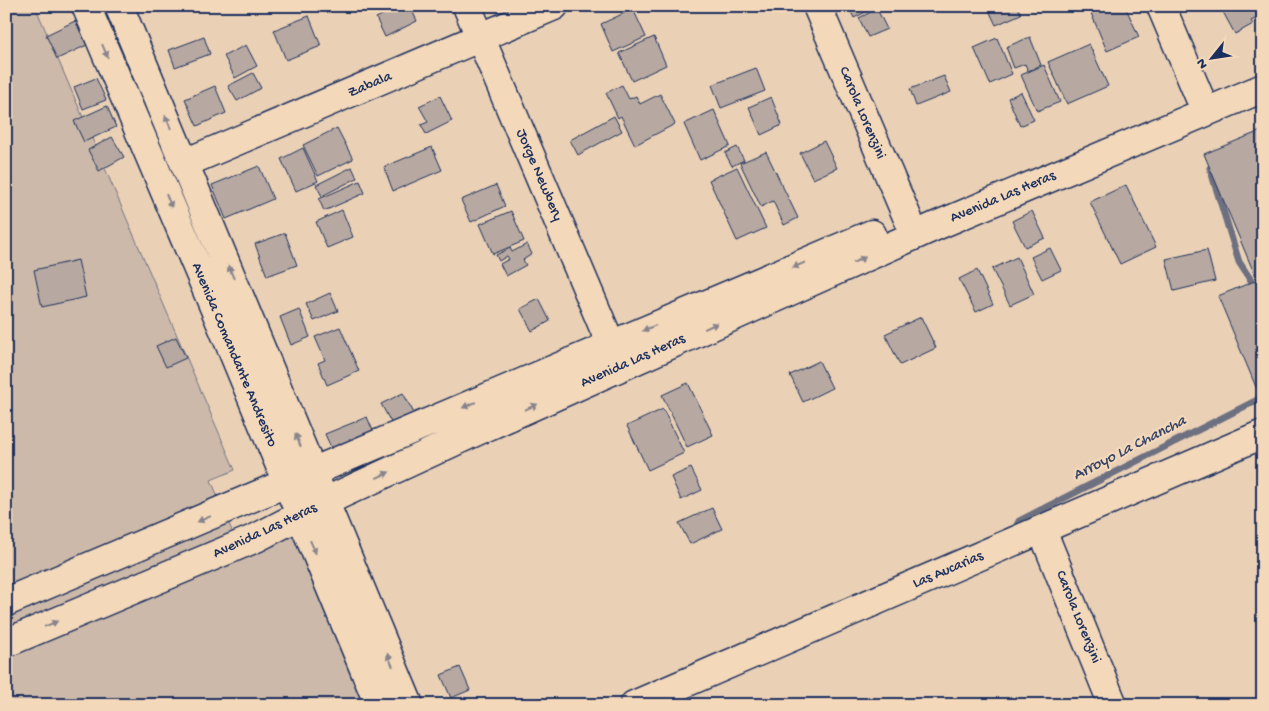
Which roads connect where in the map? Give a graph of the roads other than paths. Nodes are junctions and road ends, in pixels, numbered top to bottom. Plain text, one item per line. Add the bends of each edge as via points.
1 (86, 6) edge
2 (118, 6) edge
3 (467, 6) edge
4 (554, 6) edge
5 (817, 6) edge
6 (1161, 6) edge
7 (480, 37) junction
8 (1263, 69) edge
9 (1263, 88) edge
10 (1199, 96) junction
11 (185, 163) junction
12 (908, 219) junction
13 (611, 344) junction
14 (1263, 434) edge
15 (300, 479) junction
16 (324, 504) junction
17 (300, 516) junction
18 (1042, 530) junction
19 (6, 602) edge
20 (6, 643) edge
21 (379, 705) edge
22 (409, 705) edge
23 (634, 705) edge
24 (1114, 705) edge

1 -> 15 main road, Avenida Comandante Andresito
11 -> 2 main road, Avenida Comandante Andresito
3 - 7 main road, Jorge Newbery
4 - 7 main road, Zabala
5 - 12 main road, Carola Lorenzini
6 - 10 main road
7 - 11 main road, Zabala
7 - 13 main road, Jorge Newbery
8 - 10 main road, Avenida Las Heras
16 -> 9 main road, Avenida Las Heras via 475,432 938,225
10 - 12 main road, Avenida Las Heras
15 -> 11 main road, Avenida Comandante Andresito
12 -> 13 main road, Avenida Las Heras
13 -> 15 main road, Avenida Las Heras
14 - 18 main road, Las Aucarias
15 - 16 main road, Avenida Comandante Andresito
15 - 17 main road, Avenida Comandante Andresito
15 -> 19 main road, Avenida Las Heras
16 - 17 main road, Avenida Las Heras
22 -> 16 main road, Avenida Comandante Andresito
20 -> 17 main road, Avenida Las Heras via 256,538
17 -> 21 main road, Avenida Comandante Andresito
18 - 23 main road, Las Aucarias
18 - 24 main road, Carola Lorenzini

